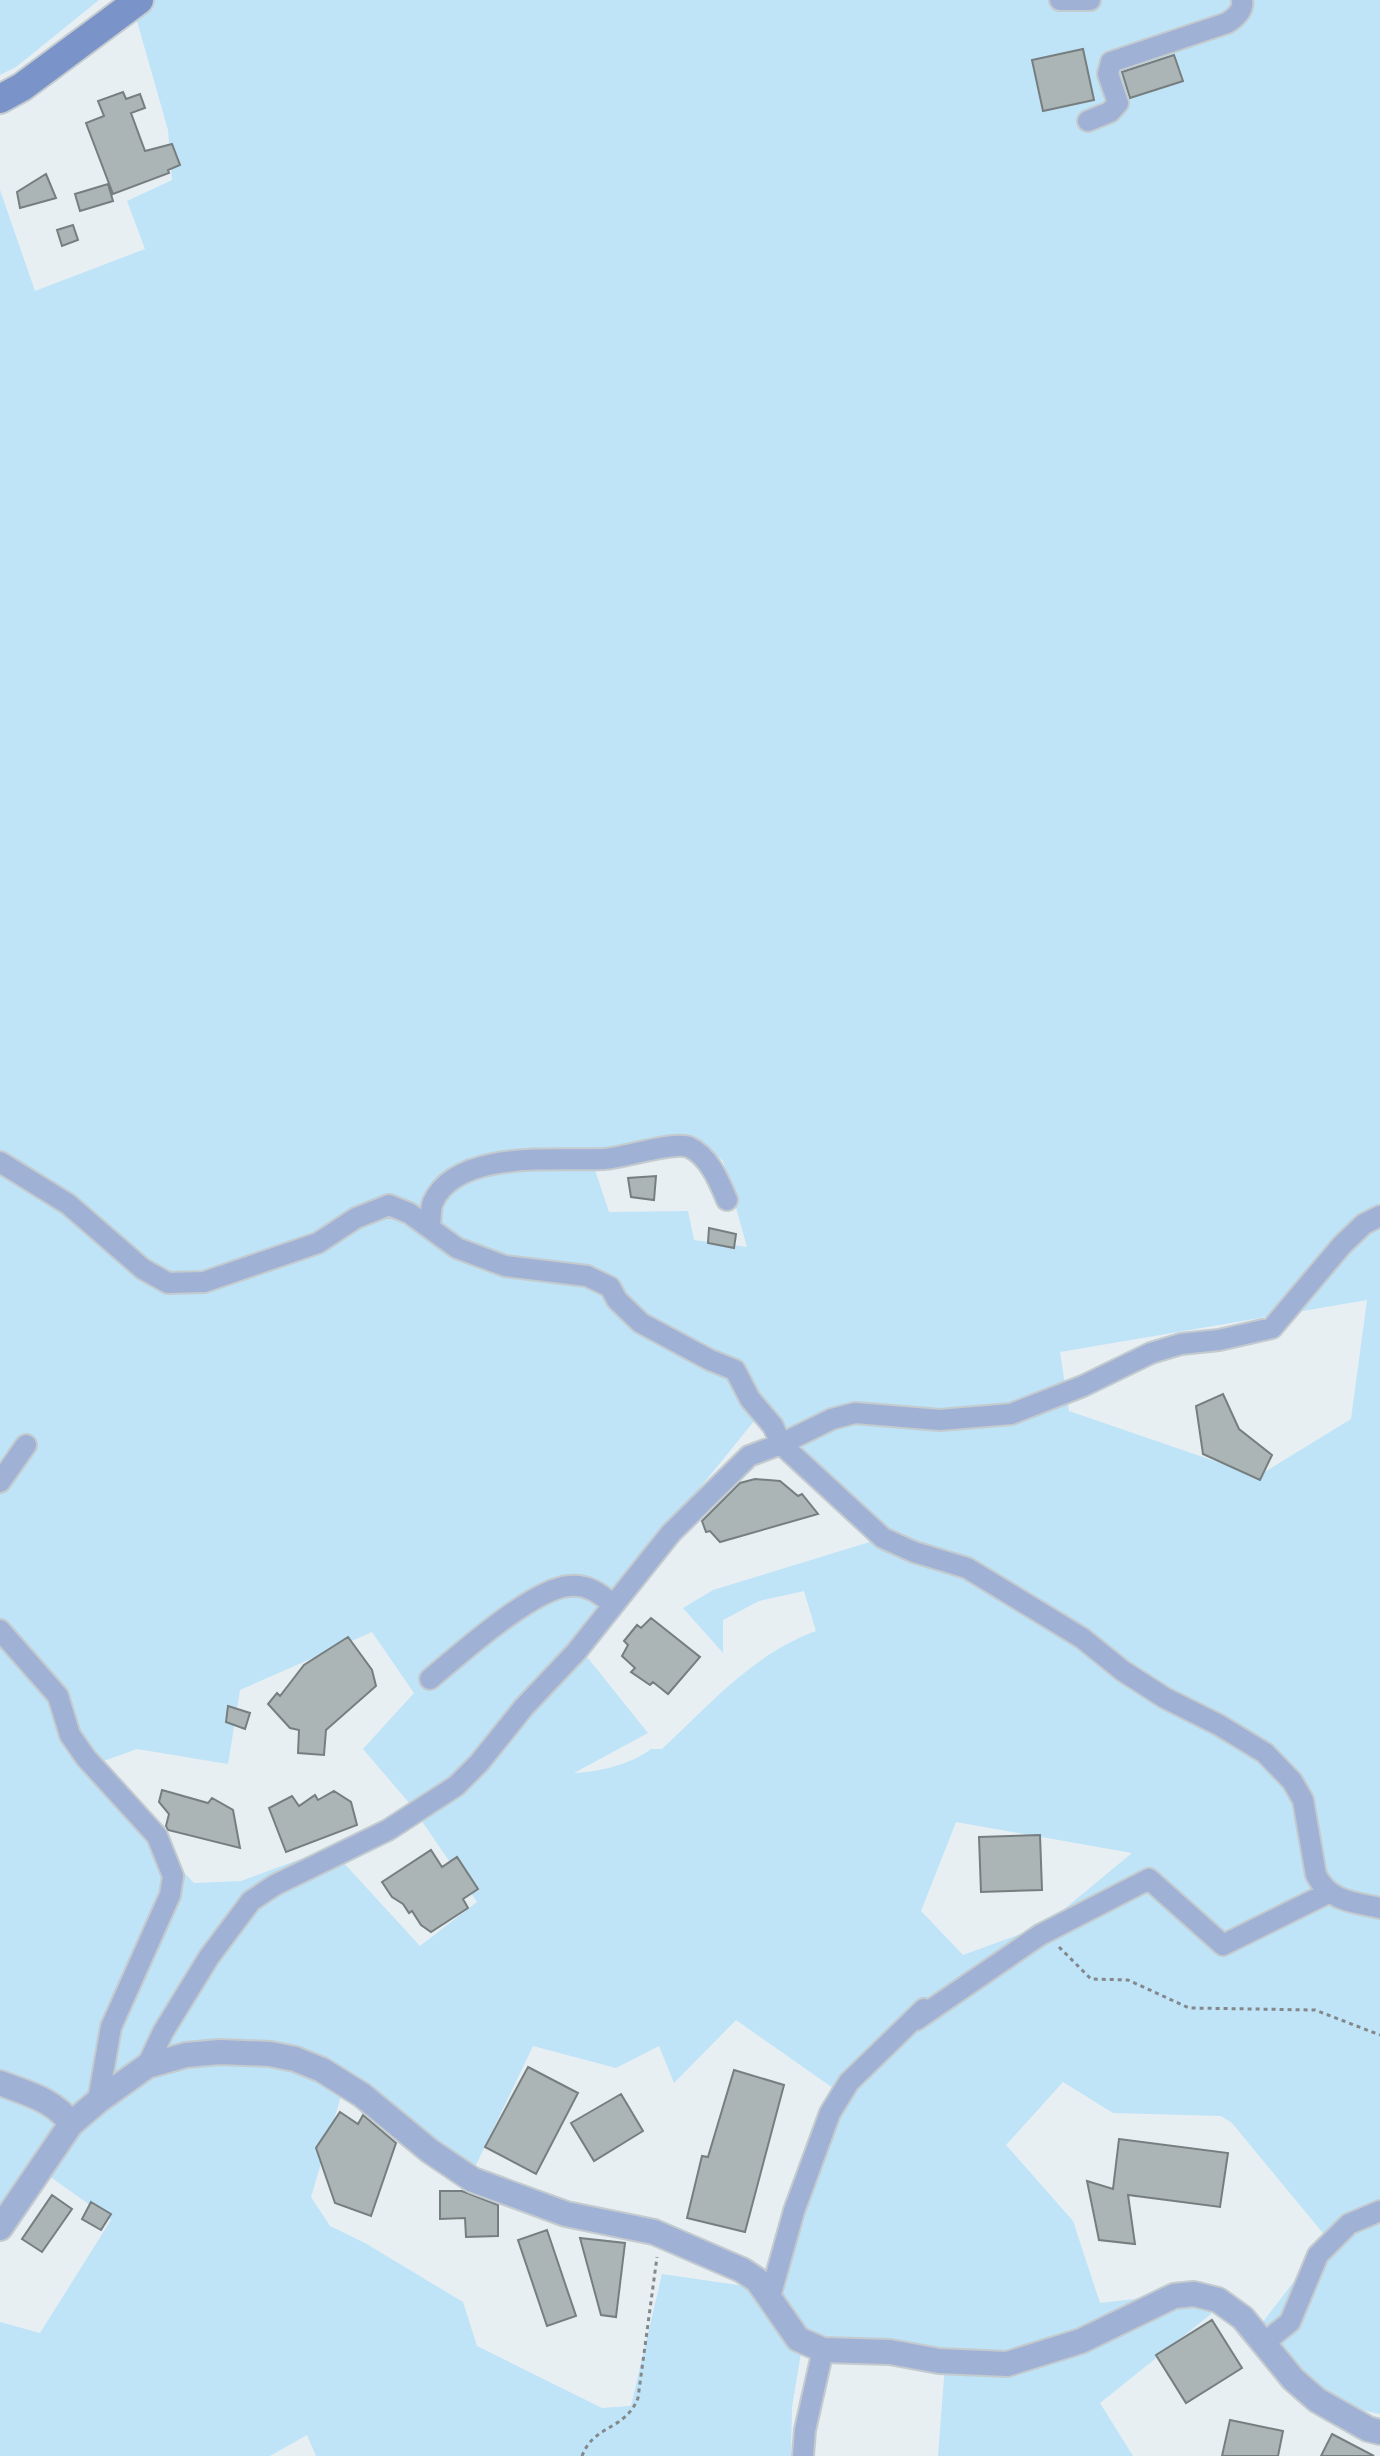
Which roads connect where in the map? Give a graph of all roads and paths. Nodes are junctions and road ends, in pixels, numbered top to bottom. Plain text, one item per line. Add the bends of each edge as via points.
1 (139, 0) edge
2 (1060, 0) edge
3 (1090, 0) edge
4 (1242, 0) edge
5 (0, 99) edge
6 (1088, 121) dead end
7 (0, 1162) edge
8 (727, 1200) dead end
9 (1380, 1216) edge
10 (430, 1227) junction
11 (781, 1444) junction
12 (26, 1445) dead end
13 (0, 1482) edge
14 (613, 1605) junction
15 (0, 1630) edge
16 (430, 1679) dead end
17 (1328, 1893) junction
18 (1380, 1908) edge
19 (1046, 1933) junction
20 (951, 1979) dead end
21 (916, 2020) junction
22 (1380, 2035) edge
23 (147, 2066) junction
24 (0, 2083) edge
25 (98, 2101) junction
26 (71, 2124) junction
27 (1380, 2211) edge
28 (0, 2228) edge
29 (667, 2259) dead end
30 (770, 2297) junction
31 (1264, 2343) junction
32 (823, 2350) junction
33 (1380, 2432) edge
34 (582, 2456) edge
35 (803, 2456) edge

1 - 5 main road
2 - 3 street
4 - 6 street via 1237,16 1227,23 1111,62 1108,74 1118,103
7 - 10 street via 68,1204 143,1269 168,1283 204,1282 318,1243 356,1218 389,1205
8 - 10 street via 702,1155 685,1145 606,1159 531,1158 474,1170 449,1182 433,1203
9 - 11 street via 1342,1245 1272,1328 1151,1353 1011,1414 940,1420 855,1413
10 - 11 street via 457,1248 505,1266 587,1276 610,1287 641,1323 735,1370
11 - 14 street via 749,1456 711,1492
11 - 17 street via 883,1538 967,1568 1082,1638 1165,1698 1265,1753 1303,1800 1316,1875
12 - 13 street
14 - 16 street via 588,1588 559,1587 515,1612
14 - 23 street via 456,1786 388,1830 251,1901 209,1957
15 - 25 street via 58,1696 70,1735 86,1758 157,1836 173,1876 170,1895 111,2027
17 - 18 street
17 - 19 street via 1223,1945 1149,1879
19 - 21 street
19 - 22 path via 1091,1979 1128,1980 1189,2008 1315,2010
20 - 21 street
21 - 30 street via 849,2082 830,2113
23 - 25 street
23 - 30 street via 220,2052 295,2059 362,2095 473,2180 566,2214 654,2232 742,2270
24 - 26 street via 51,2103
25 - 26 street
26 - 28 street
27 - 31 street via 1349,2224 1318,2255 1290,2322
29 - 34 path via 657,2256 633,2412 591,2439
30 - 32 street via 798,2339
31 - 32 street via 1218,2300 1194,2294 1174,2296 1081,2341 1007,2364
31 - 33 street via 1317,2400
32 - 35 street

